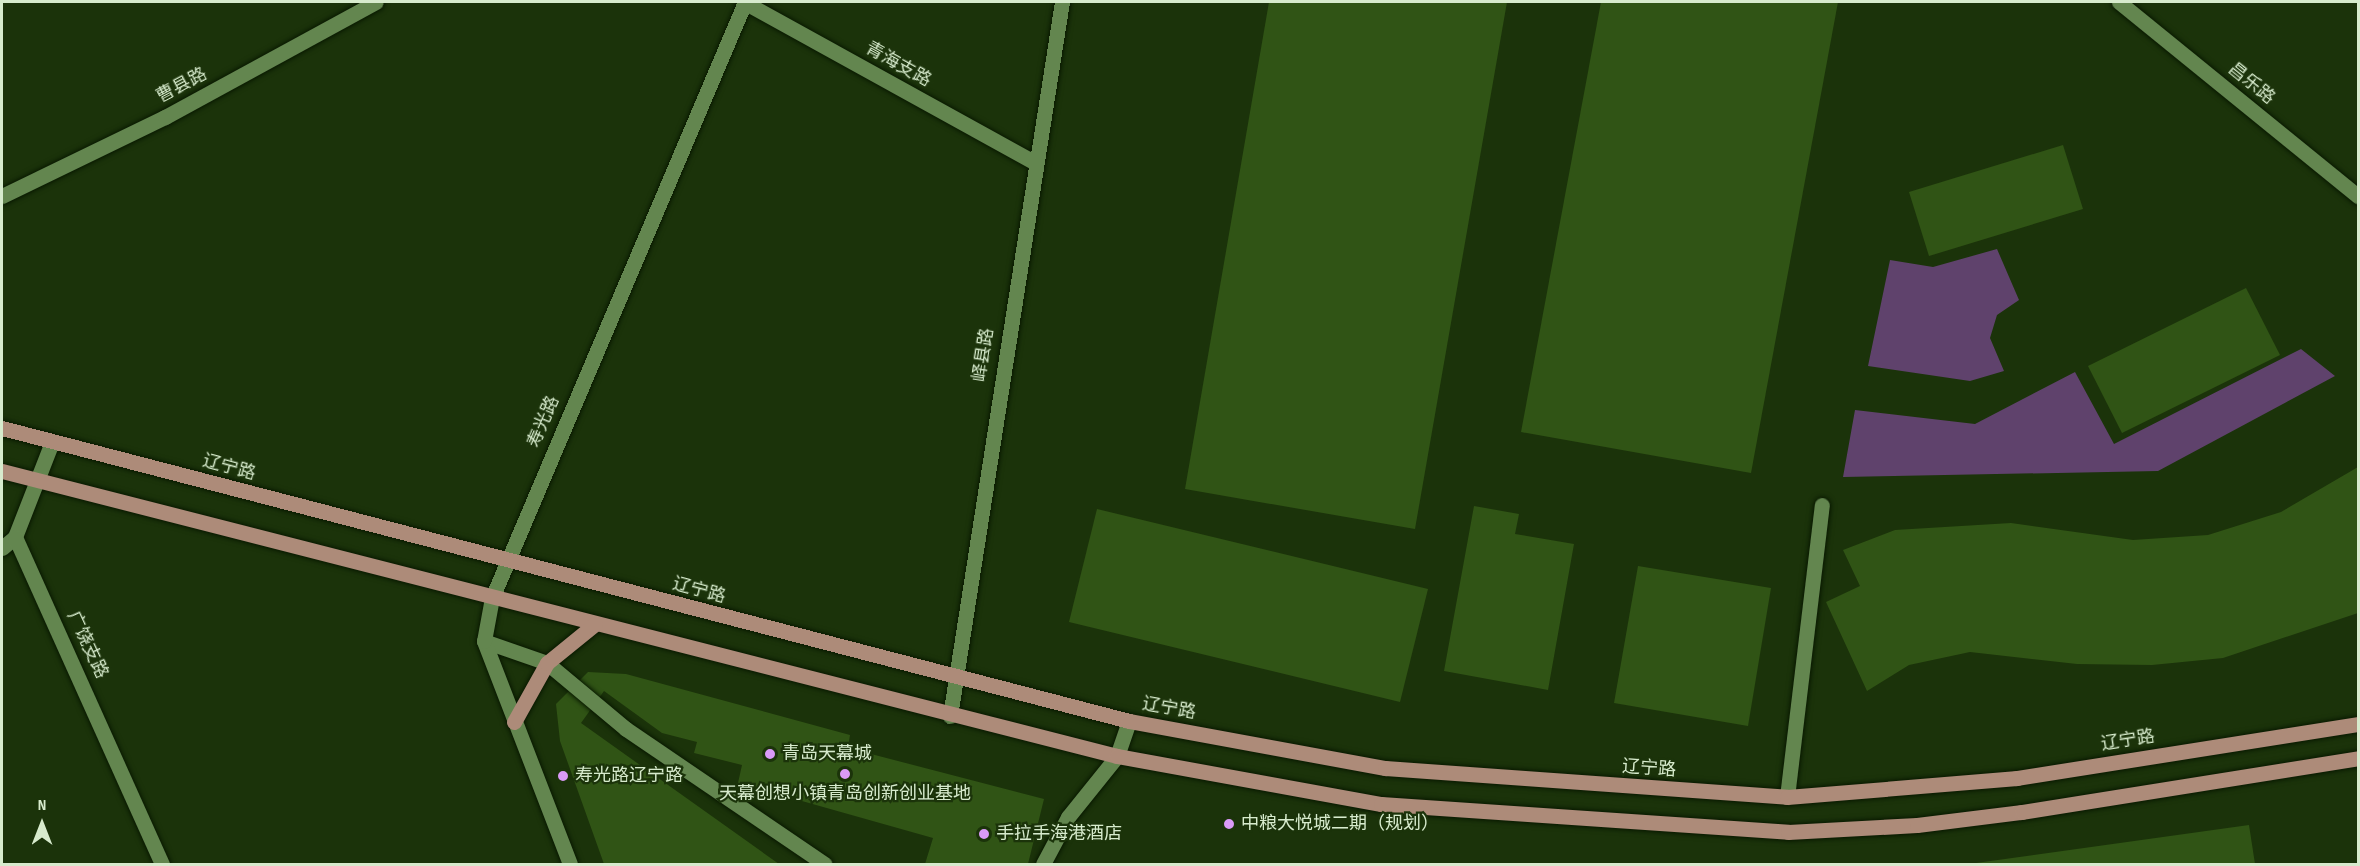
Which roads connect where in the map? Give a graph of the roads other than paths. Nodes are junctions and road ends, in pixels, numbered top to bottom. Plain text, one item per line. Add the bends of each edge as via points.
1 (376, 2) edge
2 (745, 2) edge
3 (1062, 2) edge
4 (2119, 2) edge
5 (1034, 162) junction
6 (2, 196) edge
7 (2358, 196) edge
8 (2, 428) edge
9 (52, 442) junction
10 (2, 471) edge
11 (37, 480) junction
12 (1822, 505) dead end
13 (15, 537) junction
14 (2, 548) edge
15 (506, 561) junction
16 (492, 598) junction
17 (595, 624) junction
18 (484, 641) junction
19 (547, 663) junction
20 (954, 678) junction
21 (950, 716) junction
22 (1129, 721) junction
23 (514, 722) junction
24 (2358, 723) edge
25 (1117, 756) junction
26 (2358, 759) edge
27 (1787, 797) junction
28 (162, 864) edge
29 (570, 864) edge
30 (825, 864) edge
31 (1043, 864) edge

1 - 6 street, 曹县路 via 165,117
2 - 5 street, 青海支路
2 - 15 street, 寿光路
3 - 5 street, 峄县路
4 - 7 street, 昌乐路
5 - 20 street, 峄县路
8 - 9 main road, 辽宁路
9 - 11 street
9 - 15 main road, 辽宁路
10 - 11 main road
11 - 13 street
11 - 16 main road
12 - 27 street
13 - 14 street
13 - 28 street, 广饶支路
15 - 16 street, 寿光路
15 - 20 main road, 辽宁路
16 - 17 main road
16 - 18 street, 寿光路
17 - 19 main road
17 - 21 main road
18 - 19 street
18 - 23 street
19 - 23 main road
19 - 30 street via 626,729
20 - 21 street, 峄县路
20 - 22 main road, 辽宁路
21 - 25 main road
22 - 25 street
22 - 27 main road, 辽宁路 via 1385,768
23 - 29 street
24 - 27 main road, 辽宁路 via 2017,778
25 - 26 main road via 1381,804 1788,832 1917,825 2022,812
25 - 31 street via 1068,817

